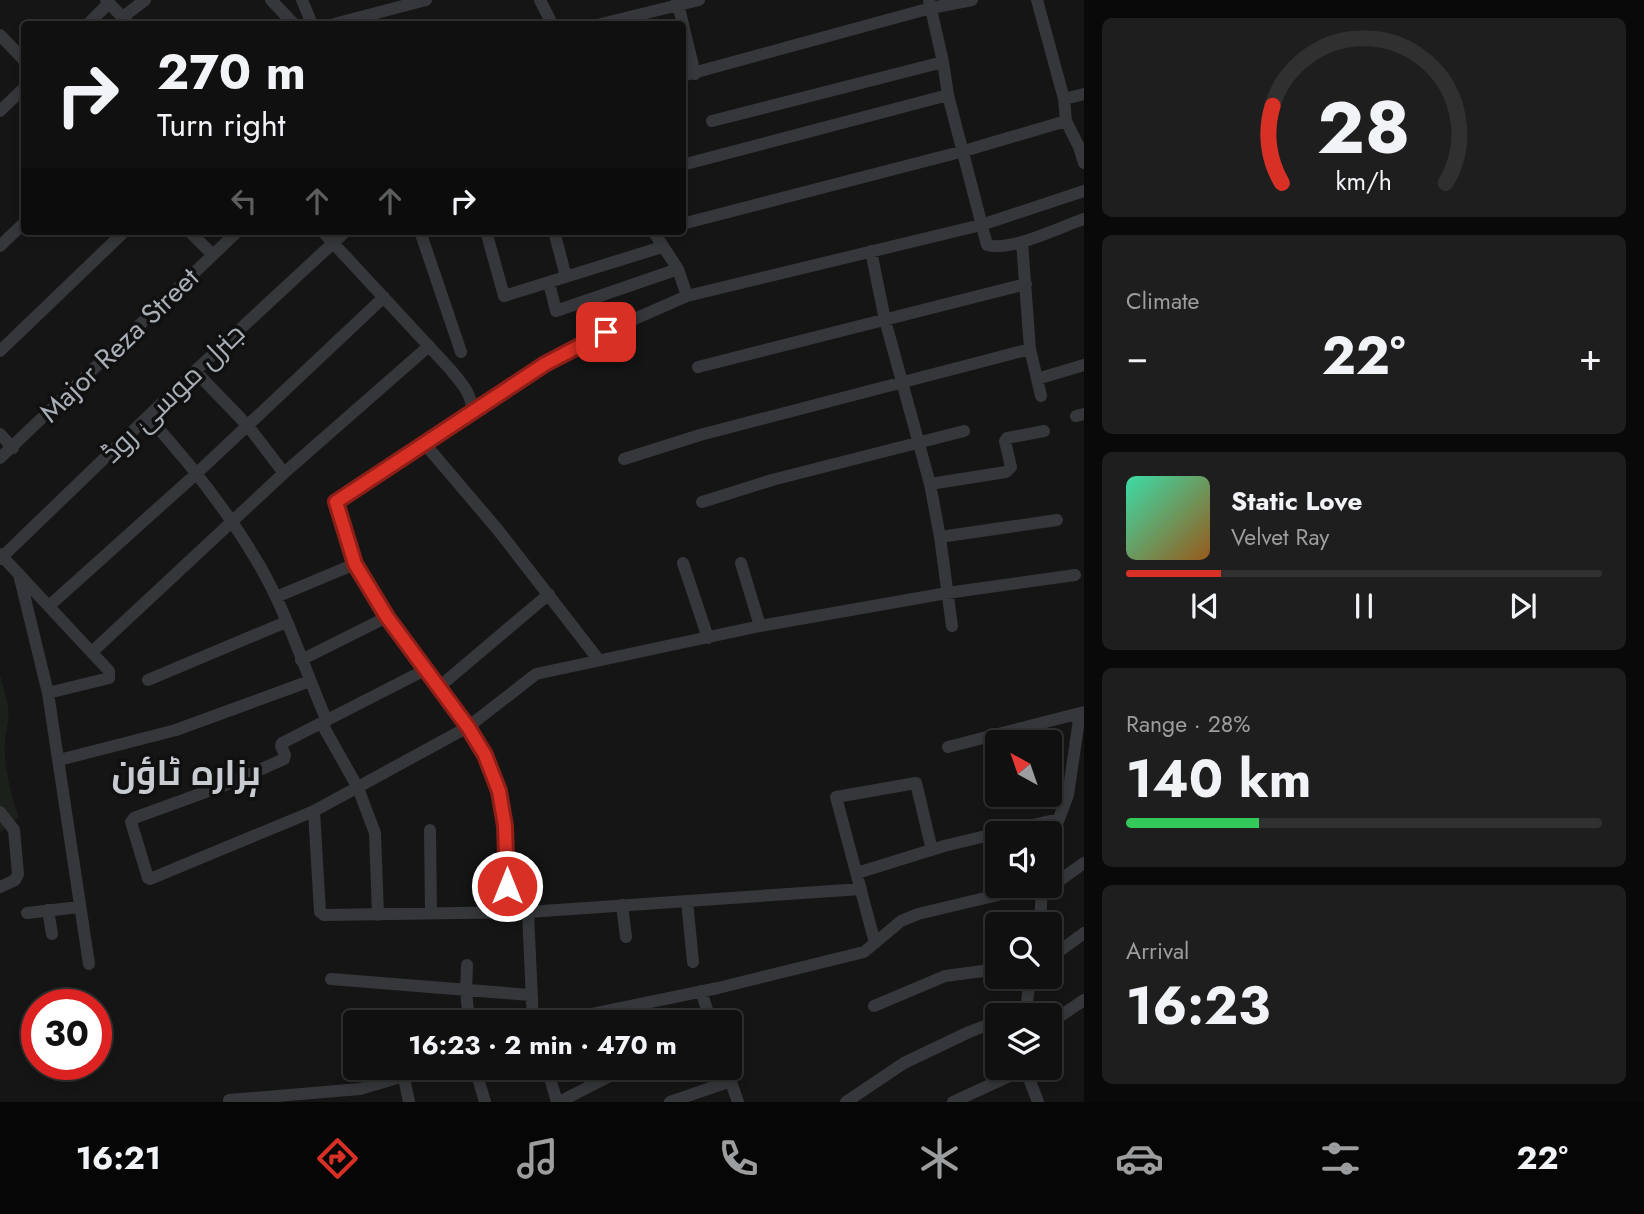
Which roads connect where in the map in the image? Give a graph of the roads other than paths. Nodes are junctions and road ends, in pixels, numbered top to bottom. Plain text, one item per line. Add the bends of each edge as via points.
1 (145, 0) edge
2 (271, 0) edge
3 (302, 0) edge
4 (426, 0) edge
5 (540, 0) edge
6 (699, 0) edge
7 (972, 0) edge
8 (1037, 0) edge
9 (108, 2) edge
10 (678, 3) edge
11 (930, 4) edge
12 (91, 21) edge
13 (126, 21) edge
14 (291, 21) edge
15 (311, 21) edge
16 (346, 21) edge
17 (550, 21) edge
18 (612, 21) edge
19 (681, 21) edge
20 (0, 35) edge
21 (686, 55) edge
22 (21, 57) edge
23 (943, 62) junction
24 (689, 75) edge
25 (21, 91) edge
26 (1084, 94) edge
27 (948, 95) junction
28 (1064, 99) junction
29 (0, 111) edge
30 (712, 121) dead end
31 (1066, 121) junction
32 (1081, 146) edge
33 (964, 151) junction
34 (1084, 163) edge
35 (686, 164) edge
36 (1084, 191) edge
37 (1084, 219) edge
38 (686, 223) edge
39 (981, 225) junction
40 (21, 226) edge
41 (121, 235) edge
42 (193, 235) edge
43 (233, 235) edge
44 (326, 235) edge
45 (341, 235) edge
46 (421, 235) edge
47 (487, 235) edge
48 (555, 235) edge
49 (655, 235) edge
50 (1022, 242) junction
51 (333, 243) junction
52 (0, 246) edge
53 (662, 247) junction
54 (871, 251) junction
55 (212, 254) junction
56 (678, 269) junction
57 (566, 277) junction
58 (549, 283) junction
59 (1026, 284) junction
60 (687, 296) junction
61 (384, 298) junction
62 (886, 320) junction
63 (429, 346) junction
64 (1030, 349) junction
65 (0, 351) edge
66 (461, 352) dead end
67 (1084, 365) edge
68 (698, 367) dead end
69 (195, 371) junction
70 (1037, 379) junction
71 (903, 383) junction
72 (1041, 396) dead end
73 (472, 411) junction
74 (148, 417) junction
75 (248, 426) junction
76 (964, 431) dead end
77 (1044, 431) dead end
78 (0, 434) edge
79 (424, 443) junction
80 (920, 444) junction
81 (13, 448) junction
82 (0, 458) edge
83 (624, 459) dead end
84 (284, 473) junction
85 (195, 474) junction
86 (930, 484) junction
87 (702, 502) dead end
88 (1057, 520) dead end
89 (232, 522) junction
90 (940, 537) junction
91 (1, 557) edge
92 (683, 563) dead end
93 (741, 563) dead end
94 (355, 564) junction
95 (19, 574) junction
96 (1075, 575) dead end
97 (947, 593) junction
98 (549, 594) junction
99 (276, 597) junction
100 (49, 606) junction
101 (387, 617) junction
102 (286, 622) junction
103 (760, 626) junction
104 (951, 626) dead end
105 (708, 639) junction
106 (92, 652) junction
107 (598, 659) junction
108 (301, 660) junction
109 (425, 670) junction
110 (148, 680) dead end
111 (310, 681) junction
112 (439, 687) junction
113 (48, 693) junction
114 (1082, 712) edge
115 (325, 722) junction
116 (468, 727) junction
117 (948, 747) dead end
118 (59, 760) junction
119 (358, 788) junction
120 (314, 811) junction
121 (0, 812) edge
122 (1059, 819) joint
123 (1050, 821) edge
124 (430, 830) dead end
125 (985, 836) edge
126 (932, 850) junction
127 (1084, 863) edge
128 (856, 873) junction
129 (1062, 876) edge
130 (0, 887) edge
131 (861, 889) junction
132 (993, 898) edge
133 (687, 901) junction
134 (622, 905) junction
135 (79, 907) junction
136 (48, 910) junction
137 (506, 912) junction
138 (528, 912) junction
139 (27, 913) dead end
140 (431, 914) junction
141 (378, 915) junction
142 (1084, 933) edge
143 (52, 934) dead end
144 (626, 937) dead end
145 (875, 943) junction
146 (1062, 949) edge
147 (693, 962) dead end
148 (89, 964) dead end
149 (467, 965) dead end
150 (985, 971) edge
151 (331, 979) dead end
152 (466, 990) junction
153 (702, 991) junction
154 (530, 995) junction
155 (1084, 1000) edge
156 (874, 1006) dead end
157 (468, 1010) edge
158 (531, 1010) edge
159 (611, 1010) edge
160 (708, 1010) edge
161 (1062, 1015) edge
162 (985, 1025) edge
163 (389, 1080) edge
164 (405, 1080) edge
165 (479, 1080) edge
166 (551, 1080) edge
167 (602, 1080) edge
168 (1000, 1080) edge
169 (1030, 1080) edge
170 (731, 1081) joint
171 (361, 1096) edge
172 (229, 1100) dead end
173 (409, 1102) edge
174 (485, 1102) edge
175 (558, 1102) edge
176 (670, 1102) edge
177 (737, 1102) edge
178 (846, 1102) edge
179 (953, 1102) edge
180 (1038, 1102) edge

1 - 13 street
2 - 14 street
3 - 15 street
4 - 16 street
5 - 17 street
6 - 10 street
7 - 11 street
8 - 28 street
9 - 12 street
9 - 13 street
10 - 18 street
10 - 19 street
11 - 23 street
11 - 24 street
20 - 22 street
21 - 24 street
23 - 27 street
23 - 30 street
25 - 29 street
26 - 28 street
27 - 33 street
27 - 35 street
28 - 31 street
31 - 32 street
31 - 33 street
32 - 34 street
33 - 38 street
33 - 39 street
36 - 39 street
37 - 50 street
39 - 50 street via 987,244
39 - 54 street
40 - 52 street
41 - 65 street
42 - 55 street
43 - 55 street, Major Reza Street
44 - 51 street
45 - 51 street, جنرل موسیٰ روڈ
46 - 66 street
47 - 58 street via 504,296
48 - 57 street
49 - 53 street
50 - 59 street
51 - 61 street
51 - 69 street, جنرل موسیٰ روڈ
53 - 56 street
53 - 57 street
54 - 60 street
54 - 62 street
55 - 81 street, Major Reza Street
56 - 58 street via 556,312
56 - 60 street
57 - 58 street
59 - 62 street
59 - 64 street
60 - 73 street via 545,364
61 - 63 street
61 - 75 street
62 - 68 street
62 - 71 street
63 - 73 street via 468,391
63 - 84 street
64 - 70 street
64 - 71 street
67 - 70 street
69 - 74 street, جنرل موسیٰ روڈ
69 - 75 street
70 - 72 street
71 - 80 street
71 - 83 street
73 - 79 street
74 - 85 street
74 - 91 street, جنرل موسیٰ روڈ
75 - 84 street
75 - 85 street
76 - 80 street
77 - 86 street via 1007,438 1011,467 1006,472
78 - 81 street
79 - 94 street via 336,502
79 - 98 street
80 - 86 street
80 - 87 street
81 - 82 street, Major Reza Street
84 - 89 street
85 - 89 street
85 - 100 street
86 - 90 street
88 - 90 street
89 - 99 street
89 - 106 street
90 - 97 street
91 - 95 street
92 - 105 street
93 - 103 street
94 - 99 street
94 - 101 street
95 - 100 street
95 - 113 street
96 - 97 street
97 - 103 street
97 - 104 street
98 - 107 street
98 - 112 street
99 - 102 street
100 - 106 street
101 - 108 street
101 - 109 street
102 - 108 street
102 - 110 street
103 - 105 street
105 - 107 street
106 - 113 street via 109,671 109,678
107 - 116 street via 536,674
108 - 111 street
109 - 112 street
109 - 115 street
111 - 115 street
111 - 118 street via 176,730
112 - 116 street
113 - 118 street
114 - 117 street
114 - 122 street via 1068,795
115 - 119 street
115 - 120 street via 282,743 284,759 131,822 150,879
116 - 119 street
116 - 137 street via 499,791 507,859
118 - 135 street
119 - 120 street
119 - 141 street via 375,833
120 - 141 street via 320,912
121 - 130 street via 14,830 18,874
122 - 123 street
124 - 140 street
125 - 126 street
126 - 128 street
126 - 128 street via 916,783 836,797
127 - 129 street
128 - 131 street
131 - 133 street
131 - 145 street
132 - 145 street via 918,914 901,921
133 - 134 street
133 - 147 street
134 - 138 street
134 - 144 street
135 - 136 street
135 - 148 street
136 - 139 street
136 - 143 street
137 - 138 street
137 - 140 street
138 - 154 street
140 - 141 street
142 - 146 street
145 - 153 street via 864,952
149 - 152 street
150 - 156 street via 945,976
151 - 152 street
152 - 154 street
152 - 157 street
153 - 159 street
153 - 160 street
154 - 158 street
155 - 161 street
162 - 178 street via 904,1063
163 - 171 street
164 - 173 street
165 - 174 street
166 - 175 street
167 - 175 street
168 - 179 street
169 - 180 street
170 - 176 street
170 - 177 street
171 - 172 street

